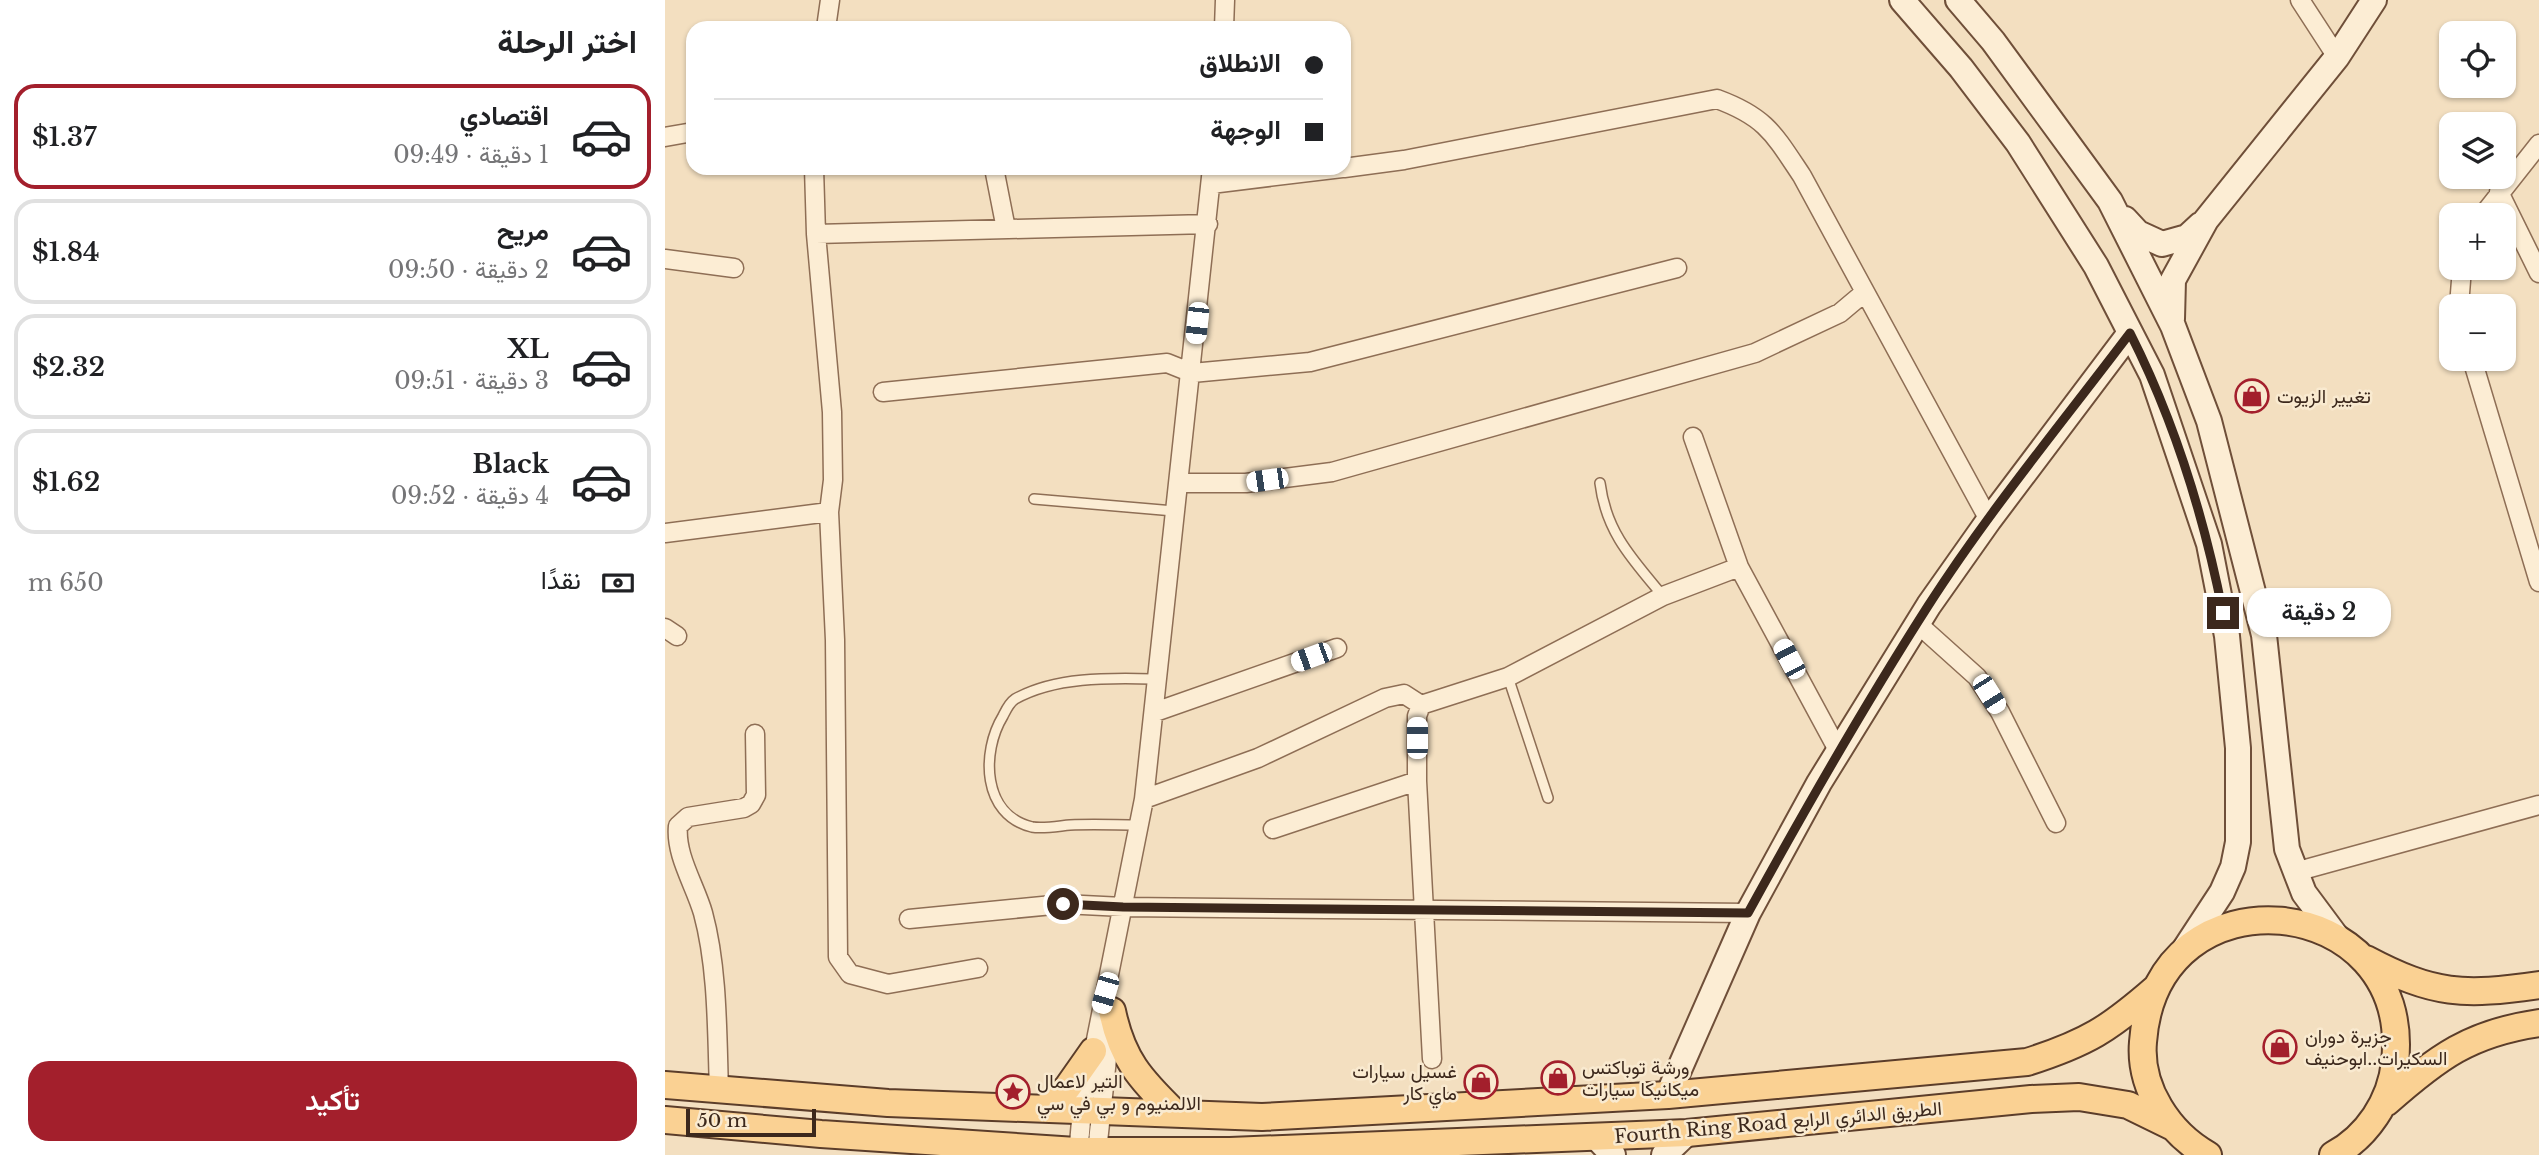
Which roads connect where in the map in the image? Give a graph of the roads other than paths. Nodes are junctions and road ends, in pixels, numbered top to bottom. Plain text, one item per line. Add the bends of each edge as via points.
1 (830, 0) edge
2 (1225, 0) edge
3 (1902, 0) edge
4 (1958, 0) edge
5 (2300, 0) edge
6 (2374, 0) edge
7 (827, 21) edge
8 (1224, 21) edge
9 (2337, 57) junction
10 (686, 133) edge
11 (665, 137) edge
12 (2539, 144) edge
13 (1351, 167) edge
14 (814, 175) edge
15 (995, 175) edge
16 (1211, 176) edge
17 (2500, 192) junction
18 (2110, 201) junction
19 (2492, 203) edge
20 (2206, 220) junction
21 (1208, 224) junction
22 (1006, 229) junction
23 (816, 234) junction
24 (665, 259) edge
25 (734, 268) dead end
26 (1677, 268) dead end
27 (2539, 273) edge
28 (1865, 292) junction
29 (2173, 327) junction
30 (2130, 333) junction
31 (2476, 371) edge
32 (1192, 373) junction
33 (883, 392) dead end
34 (1693, 436) dead end
35 (1180, 483) junction
36 (1600, 483) dead end
37 (1034, 499) dead end
38 (1174, 511) junction
39 (829, 512) junction
40 (1989, 520) junction
41 (665, 533) edge
42 (1739, 567) junction
43 (2539, 583) edge
44 (1663, 596) junction
45 (1918, 624) junction
46 (1337, 648) dead end
47 (1508, 677) junction
48 (1156, 679) junction
49 (1421, 705) junction
50 (1155, 712) junction
51 (755, 734) dead end
52 (1839, 752) junction
53 (1417, 781) junction
54 (1548, 798) dead end
55 (1144, 799) junction
56 (2539, 805) edge
57 (2056, 823) dead end
58 (1139, 825) junction
59 (1273, 829) dead end
60 (2295, 872) junction
61 (1123, 907) junction
62 (1424, 910) junction
63 (1748, 913) junction
64 (909, 919) dead end
65 (2336, 936) junction
66 (2182, 953) junction
67 (2361, 957) junction
68 (978, 968) dead end
69 (1110, 977) junction
70 (2539, 985) edge
71 (2156, 988) junction
72 (1112, 1011) junction
73 (2539, 1023) edge
74 (1093, 1051) junction
75 (1432, 1059) dead end
76 (665, 1085) edge
77 (719, 1091) junction
78 (1668, 1095) junction
79 (2383, 1105) junction
80 (1045, 1108) junction
81 (1091, 1110) junction
82 (1175, 1114) junction
83 (665, 1120) edge
84 (2173, 1127) junction
85 (1687, 1133) junction
86 (1605, 1146) edge
87 (1086, 1153) edge
88 (2201, 1153) edge
89 (2339, 1153) edge
90 (1664, 1155) edge

1 - 7 street
2 - 8 street
3 - 30 main road via 2018,143 2096,266
4 - 18 main road
5 - 9 street
6 - 9 main road
9 - 20 main road
10 - 11 street
12 - 17 street
13 - 28 street via 1717,99 1746,110 1771,129
14 - 23 street
15 - 22 street
16 - 21 street
17 - 19 street
17 - 27 street
18 - 20 main road via 2138,233 2162,244 2187,237
18 - 29 main road
20 - 29 main road via 2173,280
21 - 22 street
21 - 32 street
22 - 23 street
23 - 39 street via 832,412
24 - 25 street
26 - 32 street via 1310,362
28 - 35 street via 1840,313 1755,353 1332,472 1246,483
28 - 40 street
29 - 60 main road via 2209,421 2264,635 2287,849
30 - 40 main road
30 - 66 main road via 2151,375 2209,544 2228,636 2238,748 2240,795 2233,867
31 - 43 street
32 - 33 street via 1167,363
32 - 35 street
34 - 42 street
35 - 38 street
36 - 44 lane via 1604,510 1626,552
37 - 38 lane
38 - 48 street
39 - 41 street
39 - 68 street via 838,957 851,974 888,984
40 - 45 main road
42 - 44 street
42 - 52 street
44 - 47 street
45 - 52 main road
45 - 57 street via 1977,677 2000,712
46 - 50 street
47 - 49 street
47 - 54 lane
48 - 50 street
48 - 58 lane via 1035,689 1011,702 989,749 988,767 996,798 1007,813 1033,827
49 - 53 street
49 - 55 street via 1404,694 1385,698 1258,758
50 - 55 street
51 - 77 street via 756,795 751,804 688,817 678,825 677,839 703,915 716,1010
52 - 63 main road
53 - 59 street
53 - 62 street
55 - 58 street
56 - 60 street
58 - 61 street
60 - 65 main road via 2304,893
61 - 62 street
61 - 64 street via 1063,904
61 - 69 street
62 - 63 street
62 - 75 street
63 - 78 main road
65 - 66 main road via 2283,919 2256,919 2204,936
65 - 67 main road
66 - 71 main road
67 - 70 main road via 2408,981 2452,992
67 - 79 main road via 2381,982 2395,1022 2394,1075
69 - 72 street
69 - 74 street
71 - 78 main road, Fourth Ring Road الطريق الدائري الرابع via 2112,1027 2071,1048 2027,1062
71 - 84 main road via 2146,1016 2146,1074 2156,1102
72 - 81 street
72 - 82 main road via 1131,1067
73 - 79 main road via 2499,1029 2462,1044
74 - 80 main road via 1067,1088
74 - 81 street
76 - 77 main road, Fourth Ring Road الطريق الدائري الرابع
77 - 80 main road, Fourth Ring Road الطريق الدائري الرابع
78 - 82 main road, Fourth Ring Road الطريق الدائري الرابع via 1262,1117
79 - 89 main road via 2367,1129
80 - 81 main road, Fourth Ring Road الطريق الدائري الرابع
81 - 82 main road, Fourth Ring Road الطريق الدائري الرابع
81 - 87 street
83 - 87 main road, Fourth Ring Road الطريق الدائري الرابع
84 - 85 main road, Fourth Ring Road الطريق الدائري الرابع via 2128,1105 2079,1097
84 - 88 main road
85 - 86 main road, Fourth Ring Road الطريق الدائري الرابع
85 - 90 main road
86 - 87 main road, Fourth Ring Road الطريق الدائري الرابع

